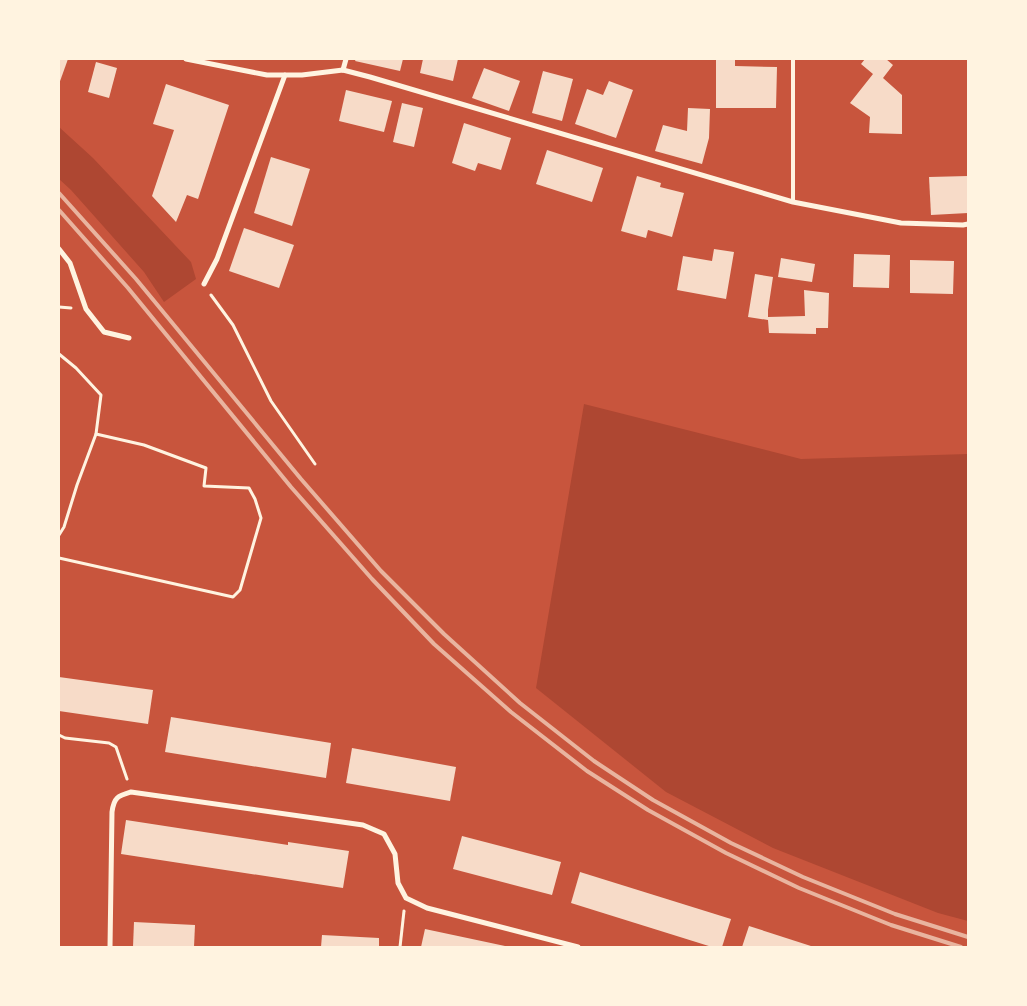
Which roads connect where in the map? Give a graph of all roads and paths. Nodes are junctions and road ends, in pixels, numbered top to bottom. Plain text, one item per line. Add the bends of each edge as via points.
1 (186, 59) edge
2 (346, 59) edge
3 (794, 59) edge
4 (343, 70) junction
5 (285, 75) junction
6 (793, 202) junction
7 (968, 224) edge
8 (59, 249) edge
9 (204, 284) joint
10 (130, 338) dead end
11 (59, 354) edge
12 (96, 434) junction
13 (315, 464) dead end
14 (59, 534) edge
15 (59, 558) edge
16 (59, 735) edge
17 (131, 792) junction
18 (406, 898) junction
19 (110, 947) edge
20 (400, 947) edge
21 (578, 947) edge

1 - 5 street via 267,75
2 - 4 street
3 - 6 lane
4 - 5 street
4 - 6 street
5 - 9 street via 217,259
6 - 7 street via 901,223
8 - 10 street via 70,263 86,309 104,332
9 - 13 path via 233,325 271,401
11 - 12 path via 101,395
12 - 14 path
12 - 15 path via 144,445 206,468 204,486 249,488 261,518 240,590 233,597
16 - 17 path via 110,743 116,747
17 - 18 street via 363,825 384,834 395,854 398,883
17 - 19 street via 114,802 112,812
18 - 20 path
18 - 21 street via 428,908

